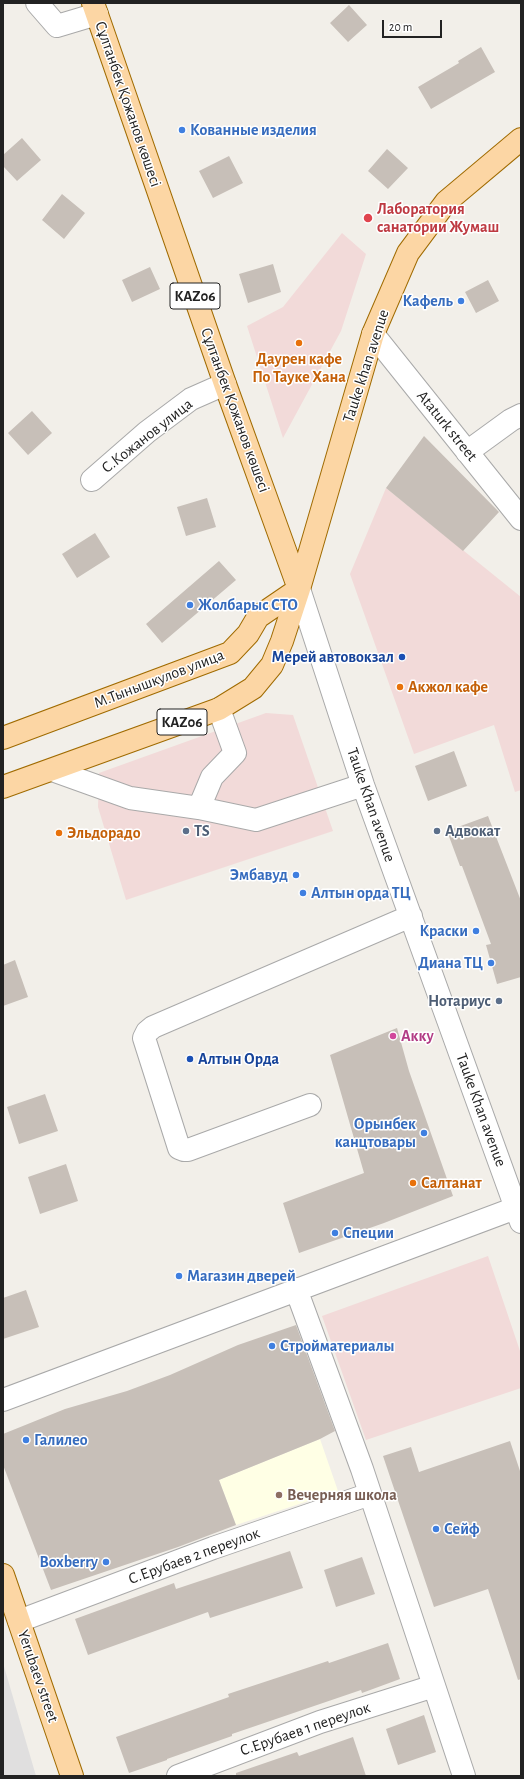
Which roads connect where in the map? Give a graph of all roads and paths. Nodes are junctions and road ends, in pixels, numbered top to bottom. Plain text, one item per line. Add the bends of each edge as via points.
1 (37, 3) edge
2 (95, 8) edge
3 (521, 140) edge
4 (373, 334) junction
5 (225, 384) junction
6 (521, 414) edge
7 (467, 452) junction
8 (92, 480) dead end
9 (521, 519) edge
10 (299, 589) junction
11 (219, 709) junction
12 (3, 738) edge
13 (52, 770) junction
14 (364, 784) junction
15 (3, 787) edge
16 (199, 808) junction
17 (411, 916) junction
18 (310, 1105) dead end
19 (519, 1212) edge
20 (296, 1289) junction
21 (3, 1400) edge
22 (370, 1494) junction
23 (3, 1575) edge
24 (19, 1621) junction
25 (434, 1686) junction
26 (72, 1776) edge
27 (178, 1776) edge
28 (464, 1776) edge

1 - 2 street via 57,26
2 - 5 main road, Сұлтанбек Қожанов көшесі / KАZ06
3 - 4 main road, Tauke khan avenue / KАZ06 via 446,202 408,254
4 - 7 street, Ataturk street
4 - 10 main road, Tauke khan avenue / KАZ06
5 - 8 street, С.Кожанов улица via 185,404 147,432
5 - 10 main road, Сұлтанбек Қожанов көшесі / KАZ06
6 - 7 street
7 - 9 street, Ataturk street
10 - 11 main road, KАZ06 via 272,666 253,688
10 - 12 main road, М.Тынышкулов улица via 258,617 248,634 230,653
10 - 14 street, Tauke Khan avenue
11 - 13 main road, KАZ06
11 - 16 street via 235,753 212,777
13 - 15 main road, KАZ06
13 - 16 street via 130,798
14 - 16 street via 256,820
14 - 17 street, Tauke Khan avenue
17 - 18 street via 153,1028 144,1038 179,1148 195,1148
17 - 19 street, Tauke Khan avenue
19 - 20 street
20 - 21 street
20 - 22 street
22 - 24 street, С.Ерубаев 2 переулок via 212,1548
22 - 25 street
23 - 24 main road, Yerubaev street
24 - 26 main road, Yerubaev street
25 - 27 street, С.Ерубаев 1 переулок via 320,1722
25 - 28 street

